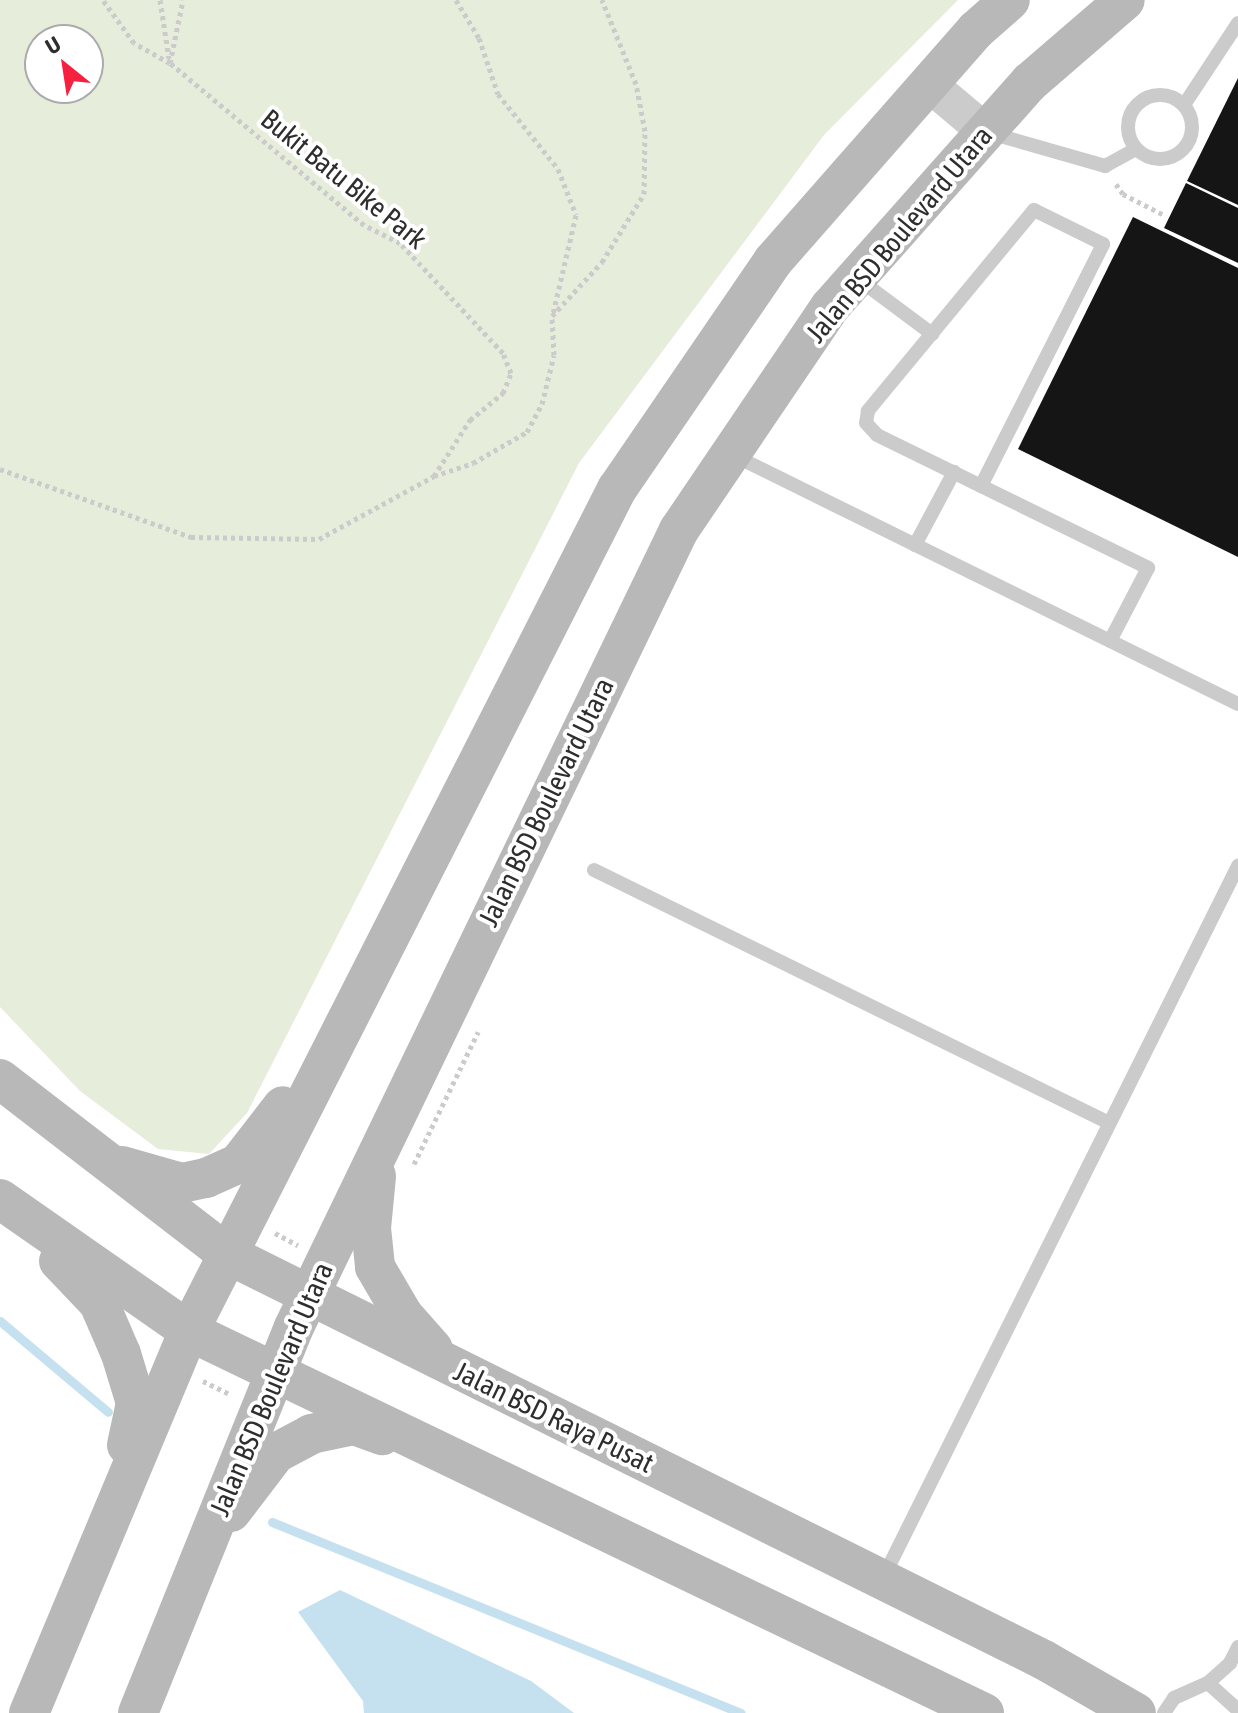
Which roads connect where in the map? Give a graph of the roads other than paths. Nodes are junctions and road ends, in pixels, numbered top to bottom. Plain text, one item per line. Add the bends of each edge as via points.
1 (1010, 0) edge
2 (1125, 0) edge
3 (1238, 23) edge
4 (929, 84) junction
5 (1184, 105) junction
6 (986, 132) junction
7 (1136, 149) junction
8 (857, 278) junction
9 (932, 334) junction
10 (729, 453) junction
11 (954, 472) junction
12 (981, 486) junction
13 (915, 545) junction
14 (1110, 641) junction
15 (1236, 699) edge
16 (1238, 866) edge
17 (594, 870) dead end
18 (325, 1063) junction
19 (0, 1079) edge
20 (1109, 1123) junction
21 (379, 1145) junction
22 (92, 1155) junction
23 (1, 1200) edge
24 (227, 1254) junction
25 (310, 1295) junction
26 (189, 1331) junction
27 (447, 1363) junction
28 (266, 1390) junction
29 (473, 1468) junction
30 (112, 1517) junction
31 (203, 1549) junction
32 (882, 1579) junction
33 (1238, 1647) edge
34 (1208, 1683) junction
35 (1238, 1710) edge
36 (29, 1713) edge
37 (138, 1713) edge
38 (984, 1713) edge
39 (1136, 1713) edge
40 (1164, 1713) edge

1 - 4 main road
2 - 6 main road, Jalan BSD Boulevard Utara via 1030,82
3 - 5 lane
4 - 6 street
4 - 18 main road via 773,261 617,489
5 - 7 lane via 1192,123 1189,142 1174,156 1154,159
5 - 7 lane via 1166,95 1146,98 1131,112 1127,131
6 - 7 lane via 1105,166
6 - 8 main road, Jalan BSD Boulevard Utara
8 - 9 lane
8 - 10 main road, Jalan BSD Boulevard Utara via 830,307
9 - 11 lane via 868,411 866,423 877,435
9 - 12 lane via 1034,210 1103,244
10 - 13 lane
10 - 21 main road, Jalan BSD Boulevard Utara via 679,530
11 - 12 lane
11 - 13 lane
12 - 14 lane via 1148,568
13 - 14 lane
14 - 15 lane
16 - 20 lane
17 - 20 lane
18 - 22 main road via 238,1164 206,1178 182,1183 155,1179
18 - 24 main road
19 - 22 main road, Jalan BSD Raya Pusat
20 - 32 lane
21 - 25 main road, Jalan BSD Boulevard Utara
21 - 27 main road via 371,1228 375,1267 403,1315
22 - 24 main road, Jalan BSD Raya Pusat
23 - 26 main road
23 - 30 main road via 99,1303 121,1354 136,1403
24 - 25 main road, Jalan BSD Raya Pusat
24 - 26 main road
25 - 27 main road, Jalan BSD Raya Pusat
25 - 28 main road, Jalan BSD Boulevard Utara
26 - 28 main road
26 - 30 main road
27 - 32 main road, Jalan BSD Raya Pusat
28 - 29 main road
28 - 31 main road, Jalan BSD Boulevard Utara
29 - 31 main road via 354,1425 311,1434 276,1453
29 - 38 main road
30 - 36 main road
31 - 37 main road, Jalan BSD Boulevard Utara
32 - 39 main road, Jalan BSD Raya Pusat
33 - 34 lane via 1230,1663
34 - 35 lane
34 - 40 lane via 1174,1698

